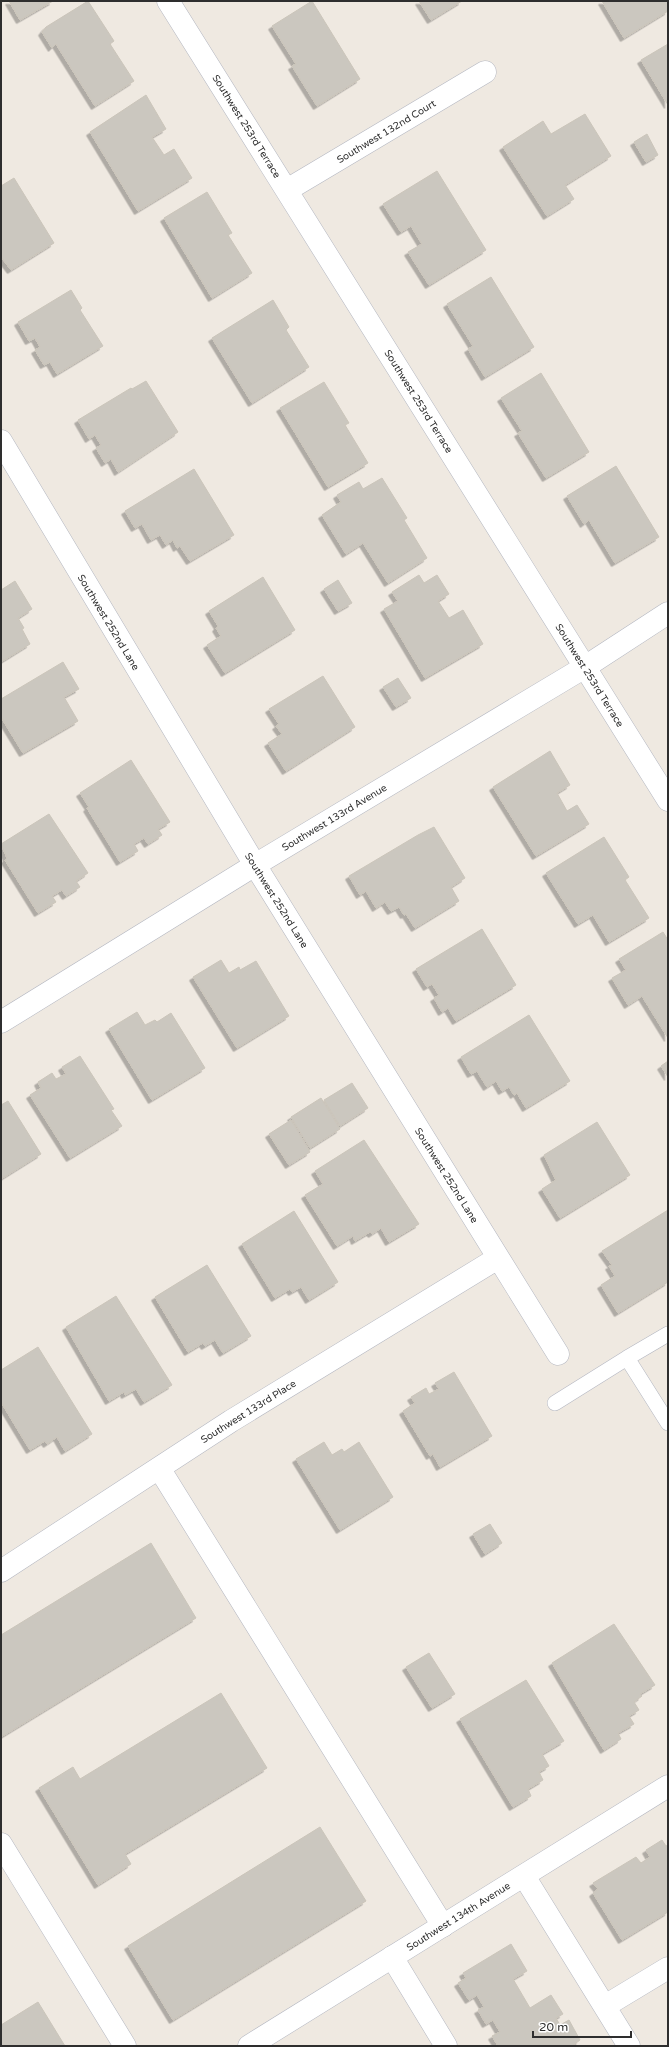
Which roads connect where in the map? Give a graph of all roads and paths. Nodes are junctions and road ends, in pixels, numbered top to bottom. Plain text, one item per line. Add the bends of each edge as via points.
1 (168, 1) edge
2 (485, 72) dead end
3 (287, 190) junction
4 (1, 441) edge
5 (668, 613) edge
6 (585, 667) junction
7 (668, 800) edge
8 (255, 865) junction
9 (1, 1022) edge
10 (498, 1258) junction
11 (668, 1334) edge
12 (558, 1354) dead end
13 (627, 1358) junction
14 (555, 1403) dead end
15 (668, 1423) edge
16 (158, 1468) junction
17 (1, 1571) edge
18 (668, 1786) edge
19 (1, 1844) edge
20 (524, 1876) junction
21 (443, 1926) junction
22 (392, 1958) junction
23 (668, 1968) edge
24 (605, 2006) junction
25 (125, 2046) edge
26 (249, 2046) edge
27 (446, 2046) edge
28 (629, 2046) edge

1 - 3 street, Southwest 253rd Terrace
2 - 3 street, Southwest 132nd Court
3 - 6 street, Southwest 253rd Terrace
4 - 8 street, Southwest 252nd Lane
5 - 6 street, Southwest 133rd Avenue
6 - 7 street, Southwest 253rd Terrace
6 - 8 street, Southwest 133rd Avenue
8 - 9 street, Southwest 133rd Avenue
8 - 10 street, Southwest 252nd Lane
10 - 12 street, Southwest 252nd Lane
10 - 16 street, Southwest 133rd Place
11 - 13 lane
13 - 14 lane
13 - 15 lane
16 - 17 street, Southwest 133rd Place
16 - 21 street
18 - 20 street, Southwest 134th Avenue
19 - 25 street
20 - 21 street, Southwest 134th Avenue
20 - 24 street
21 - 22 street, Southwest 134th Avenue
22 - 26 street, Southwest 134th Avenue
22 - 27 street
23 - 24 street
24 - 28 street

